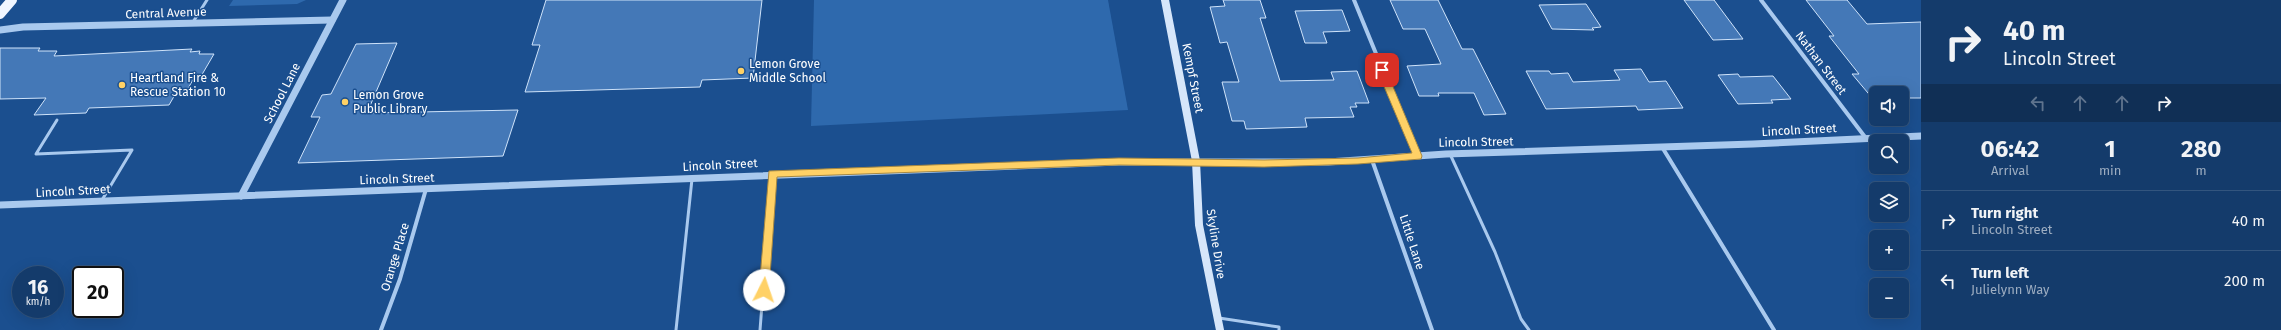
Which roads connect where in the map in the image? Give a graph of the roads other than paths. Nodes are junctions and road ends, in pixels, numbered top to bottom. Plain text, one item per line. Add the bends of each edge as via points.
1 (12, 0) edge
2 (207, 0) edge
3 (343, 0) edge
4 (1165, 0) edge
5 (1354, 0) edge
6 (1761, 0) edge
7 (0, 14) edge
8 (332, 20) junction
9 (192, 23) junction
10 (0, 30) edge
11 (57, 120) dead end
12 (1921, 136) edge
13 (1865, 137) junction
14 (1662, 147) junction
15 (1450, 153) junction
16 (1418, 156) junction
17 (1372, 160) junction
18 (1196, 161) junction
19 (773, 174) junction
20 (693, 178) junction
21 (426, 189) junction
22 (241, 196) junction
23 (102, 200) junction
24 (0, 205) edge
25 (1218, 318) junction
26 (381, 330) edge
27 (676, 330) edge
28 (760, 330) edge
29 (1220, 330) edge
30 (1279, 330) edge
31 (1432, 330) edge
32 (1529, 330) edge
33 (1774, 330) edge

1 - 7 main road
2 - 9 lane
3 - 8 street, School Lane
4 - 18 main road, Kempf Street
5 - 16 street
6 - 13 street, Nathan Street
8 - 9 street, Central Avenue
8 - 22 street, School Lane
9 - 10 street, Central Avenue
11 - 23 lane via 36,154 132,150
12 - 13 street, Lincoln Street
13 - 14 street, Lincoln Street
14 - 15 street, Lincoln Street
14 - 33 street
15 - 16 street, Lincoln Street
15 - 32 lane via 1495,252 1521,320
16 - 17 street, Lincoln Street
17 - 18 street, Lincoln Street via 1264,163
17 - 31 street, Little Lane
18 - 19 street, Lincoln Street
18 - 25 main road, Skyline Drive via 1199,226
19 - 20 street, Lincoln Street
19 - 28 lane
20 - 21 street, Lincoln Street
20 - 27 lane
21 - 22 street, Lincoln Street
21 - 26 street, Orange Place via 400,279
22 - 23 street, Lincoln Street
23 - 24 street, Lincoln Street
25 - 29 main road, Skyline Drive
25 - 30 lane via 1279,327

